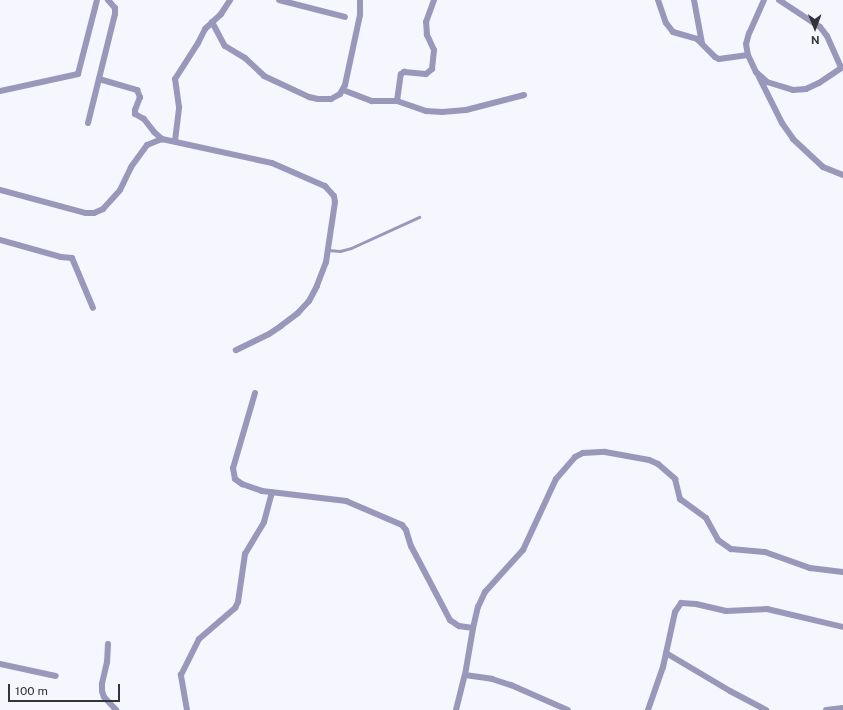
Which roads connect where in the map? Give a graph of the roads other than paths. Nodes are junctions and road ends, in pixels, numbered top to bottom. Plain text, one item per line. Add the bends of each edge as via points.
1 (97, 0) edge
2 (108, 0) edge
3 (230, 0) edge
4 (279, 0) edge
5 (360, 0) edge
6 (434, 0) edge
7 (658, 0) edge
8 (694, 0) edge
9 (764, 0) edge
10 (779, 0) edge
11 (345, 17) dead end
12 (212, 22) junction
13 (702, 44) junction
14 (748, 55) junction
15 (842, 67) edge
16 (756, 72) junction
17 (99, 79) junction
18 (343, 90) junction
19 (0, 91) edge
20 (524, 95) dead end
21 (397, 101) junction
22 (88, 123) dead end
23 (162, 139) junction
24 (175, 141) junction
25 (843, 175) edge
26 (0, 190) edge
27 (419, 217) dead end
28 (0, 240) edge
29 (328, 250) junction
30 (93, 308) dead end
31 (236, 350) dead end
32 (255, 393) dead end
33 (272, 492) junction
34 (843, 572) edge
35 (843, 627) edge
36 (472, 628) junction
37 (108, 644) dead end
38 (666, 653) junction
39 (0, 664) edge
40 (56, 676) dead end
41 (465, 676) junction
42 (843, 708) edge
43 (116, 710) edge
44 (187, 710) edge
45 (456, 710) edge
46 (567, 710) edge
47 (648, 710) edge
48 (766, 710) edge
49 (826, 710) edge

1 - 19 street via 78,74
2 - 17 street via 115,8 116,14
3 - 12 street via 222,14
4 - 11 street
5 - 18 street via 357,28
6 - 21 street via 426,22 427,35 434,50 432,69 426,74 401,74
7 - 13 street via 666,23 673,32 691,37
8 - 13 street
9 - 14 street via 749,33 746,44
10 - 15 street via 820,28 827,36
12 - 18 street via 225,46 240,54 273,81 318,99 331,99
12 - 24 street via 205,29 175,79 179,107
13 - 14 street via 714,57
14 - 16 street
15 - 16 street via 819,83 806,89 793,90 767,82
16 - 25 street via 792,139 823,167
17 - 22 street
17 - 23 street via 137,90 140,97 135,114 144,119
18 - 21 street via 372,101
20 - 21 street via 454,112 426,111
23 - 24 street
23 - 26 street via 147,146 131,167 120,190 102,209 94,213
24 - 29 street via 272,163 325,186 334,196 335,202
27 - 29 lane via 351,248 340,251
28 - 30 street via 61,258 72,258
29 - 31 street via 317,286 309,301 298,313 269,334
32 - 33 street via 232,474 242,484
33 - 36 street via 346,501 402,525 450,620 459,626
33 - 44 street via 264,522 245,554 238,602 235,608 200,639 181,675
34 - 36 street via 810,568 765,552 731,549 718,540 706,518 680,499 675,479 662,467 648,460 593,451 575,457 556,479 523,550 485,592
35 - 38 street via 767,609 726,611 681,603 675,612
36 - 41 street
37 - 43 street via 102,691
38 - 47 street
38 - 48 street
39 - 40 street
41 - 45 street
41 - 46 street via 492,679 511,685
42 - 49 street

